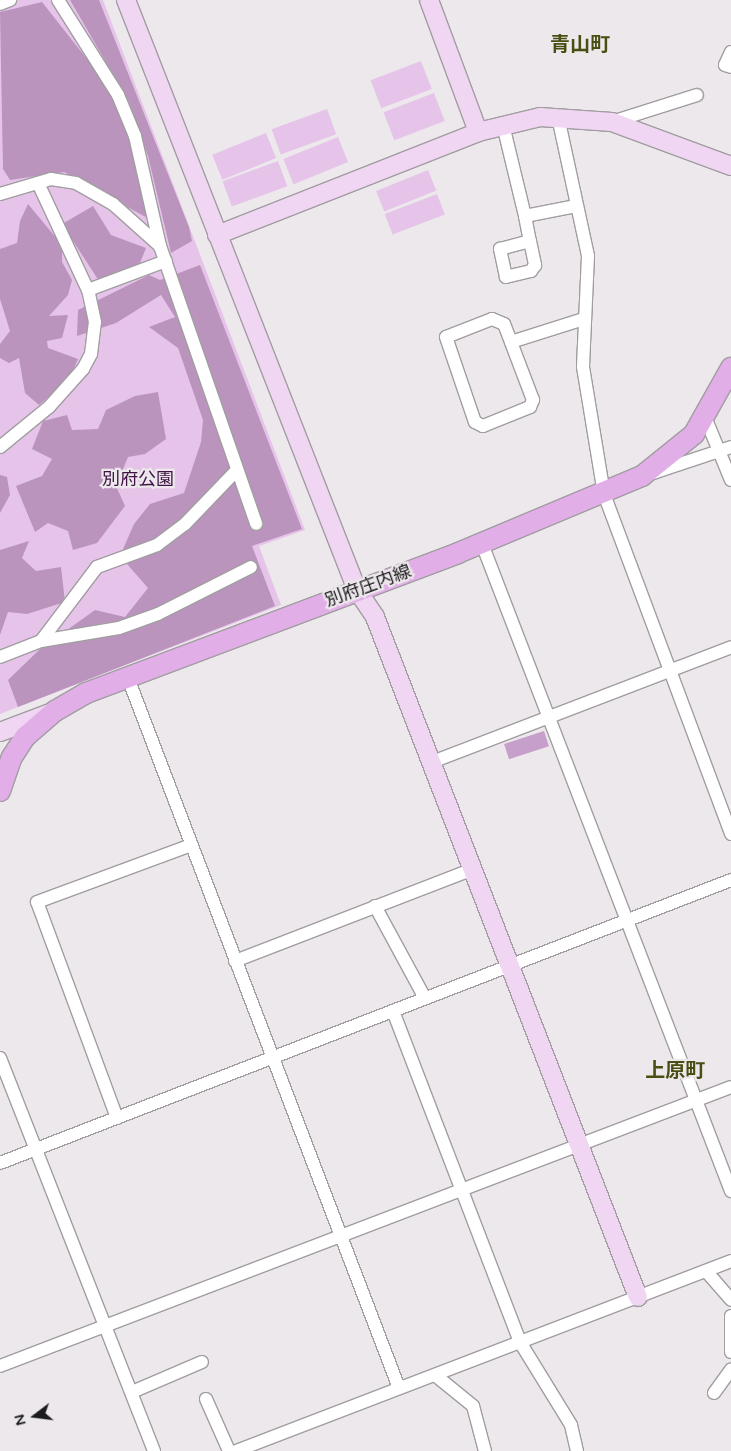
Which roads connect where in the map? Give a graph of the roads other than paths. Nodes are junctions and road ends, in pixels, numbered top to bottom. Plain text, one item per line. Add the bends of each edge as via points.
1 (10, 0) edge
2 (58, 0) edge
3 (126, 0) edge
4 (429, 0) edge
5 (0, 4) edge
6 (731, 52) edge
7 (731, 67) edge
8 (697, 95) dead end
9 (558, 117) junction
10 (612, 122) junction
11 (503, 125) junction
12 (478, 132) junction
13 (731, 166) edge
14 (38, 183) junction
15 (0, 194) edge
16 (576, 206) junction
17 (525, 216) junction
18 (217, 235) junction
19 (530, 241) dead end
20 (160, 246) junction
21 (166, 261) junction
22 (88, 290) junction
23 (584, 319) junction
24 (512, 342) junction
25 (731, 368) edge
26 (705, 418) junction
27 (0, 446) edge
28 (726, 449) edge
29 (236, 471) junction
30 (642, 476) junction
31 (731, 480) edge
32 (604, 494) junction
33 (256, 524) dead end
34 (484, 550) dead end
35 (250, 567) dead end
36 (357, 590) junction
37 (41, 641) junction
38 (731, 647) edge
39 (0, 657) edge
40 (668, 672) junction
41 (128, 678) junction
42 (55, 711) junction
43 (549, 718) junction
44 (0, 732) edge
45 (0, 760) edge
46 (432, 762) junction
47 (0, 790) edge
48 (731, 834) edge
49 (191, 845) junction
50 (473, 869) junction
51 (731, 880) edge
52 (375, 906) junction
53 (627, 920) junction
54 (235, 961) junction
55 (510, 965) junction
56 (425, 998) junction
57 (392, 1011) junction
58 (272, 1057) junction
59 (0, 1058) edge
60 (731, 1087) edge
61 (696, 1100) junction
62 (117, 1118) junction
63 (580, 1146) junction
64 (34, 1150) junction
65 (0, 1163) edge
66 (460, 1187) junction
67 (731, 1191) edge
68 (339, 1233) junction
69 (731, 1261) edge
70 (706, 1271) junction
71 (638, 1296) junction
72 (731, 1300) edge
73 (731, 1316) edge
74 (103, 1326) junction
75 (520, 1342) junction
76 (731, 1352) edge
77 (202, 1362) dead end
78 (0, 1366) edge
79 (731, 1370) edge
80 (435, 1375) junction
81 (399, 1388) junction
82 (132, 1392) junction
83 (714, 1393) dead end
84 (206, 1399) dead end
85 (154, 1451) edge
86 (229, 1451) edge
87 (236, 1451) edge
88 (485, 1451) edge
89 (577, 1451) edge

1 - 5 street
2 - 20 street via 118,95 142,156
3 - 18 street
4 - 12 street
6 - 7 street via 725,65
8 - 10 street
9 - 10 street
9 - 11 street
9 - 16 street
10 - 13 street
11 - 12 street
11 - 17 street
12 - 18 street
14 - 15 street
14 - 20 street via 59,179 76,183 113,204
14 - 22 street
16 - 17 street
16 - 23 street via 588,256
17 - 19 street
18 - 36 street
20 - 21 street
21 - 22 street
21 - 29 street
22 - 27 street via 95,322 91,354 83,369 50,407
23 - 24 street
23 - 32 street via 586,395
24 - 24 street via 533,400 530,407 483,426 475,422 446,337 492,319 504,324
25 - 26 main road, 別府庄内線
26 - 28 street
26 - 30 main road, 別府庄内線 via 674,454
28 - 30 street
28 - 31 street
29 - 33 street
29 - 37 street via 185,524 157,545 97,567
30 - 32 main road, 別府庄内線
32 - 36 main road, 別府庄内線
32 - 40 street
34 - 43 street
35 - 37 street via 143,620
36 - 41 main road, 別府庄内線
36 - 46 street via 375,617
37 - 39 street
38 - 40 street
40 - 43 street
40 - 48 street
41 - 42 main road, 別府庄内線
41 - 49 street
42 - 44 street
42 - 47 main road, 別府庄内線 via 20,744
43 - 46 street
43 - 53 street
45 - 47 street
46 - 50 street
49 - 54 street
49 - 62 street via 37,902
50 - 52 street
50 - 55 street
51 - 53 street
52 - 54 street
52 - 56 street
53 - 55 street
53 - 61 street
54 - 58 street
55 - 56 street
55 - 63 street
56 - 57 street
57 - 58 street
57 - 66 street
58 - 62 street
58 - 68 street
59 - 64 street
60 - 61 street
61 - 63 street
61 - 67 street
62 - 64 street
63 - 66 street
63 - 71 street
64 - 65 street
64 - 74 street
66 - 68 street
66 - 75 street
68 - 74 street
68 - 81 street
69 - 70 street
70 - 71 street
70 - 72 street
71 - 75 street
73 - 76 street
74 - 78 street
74 - 82 street
75 - 80 street
75 - 89 street via 570,1425
77 - 82 street
79 - 83 street
80 - 81 street
80 - 88 street via 473,1406
81 - 87 street
82 - 85 street
84 - 86 street

